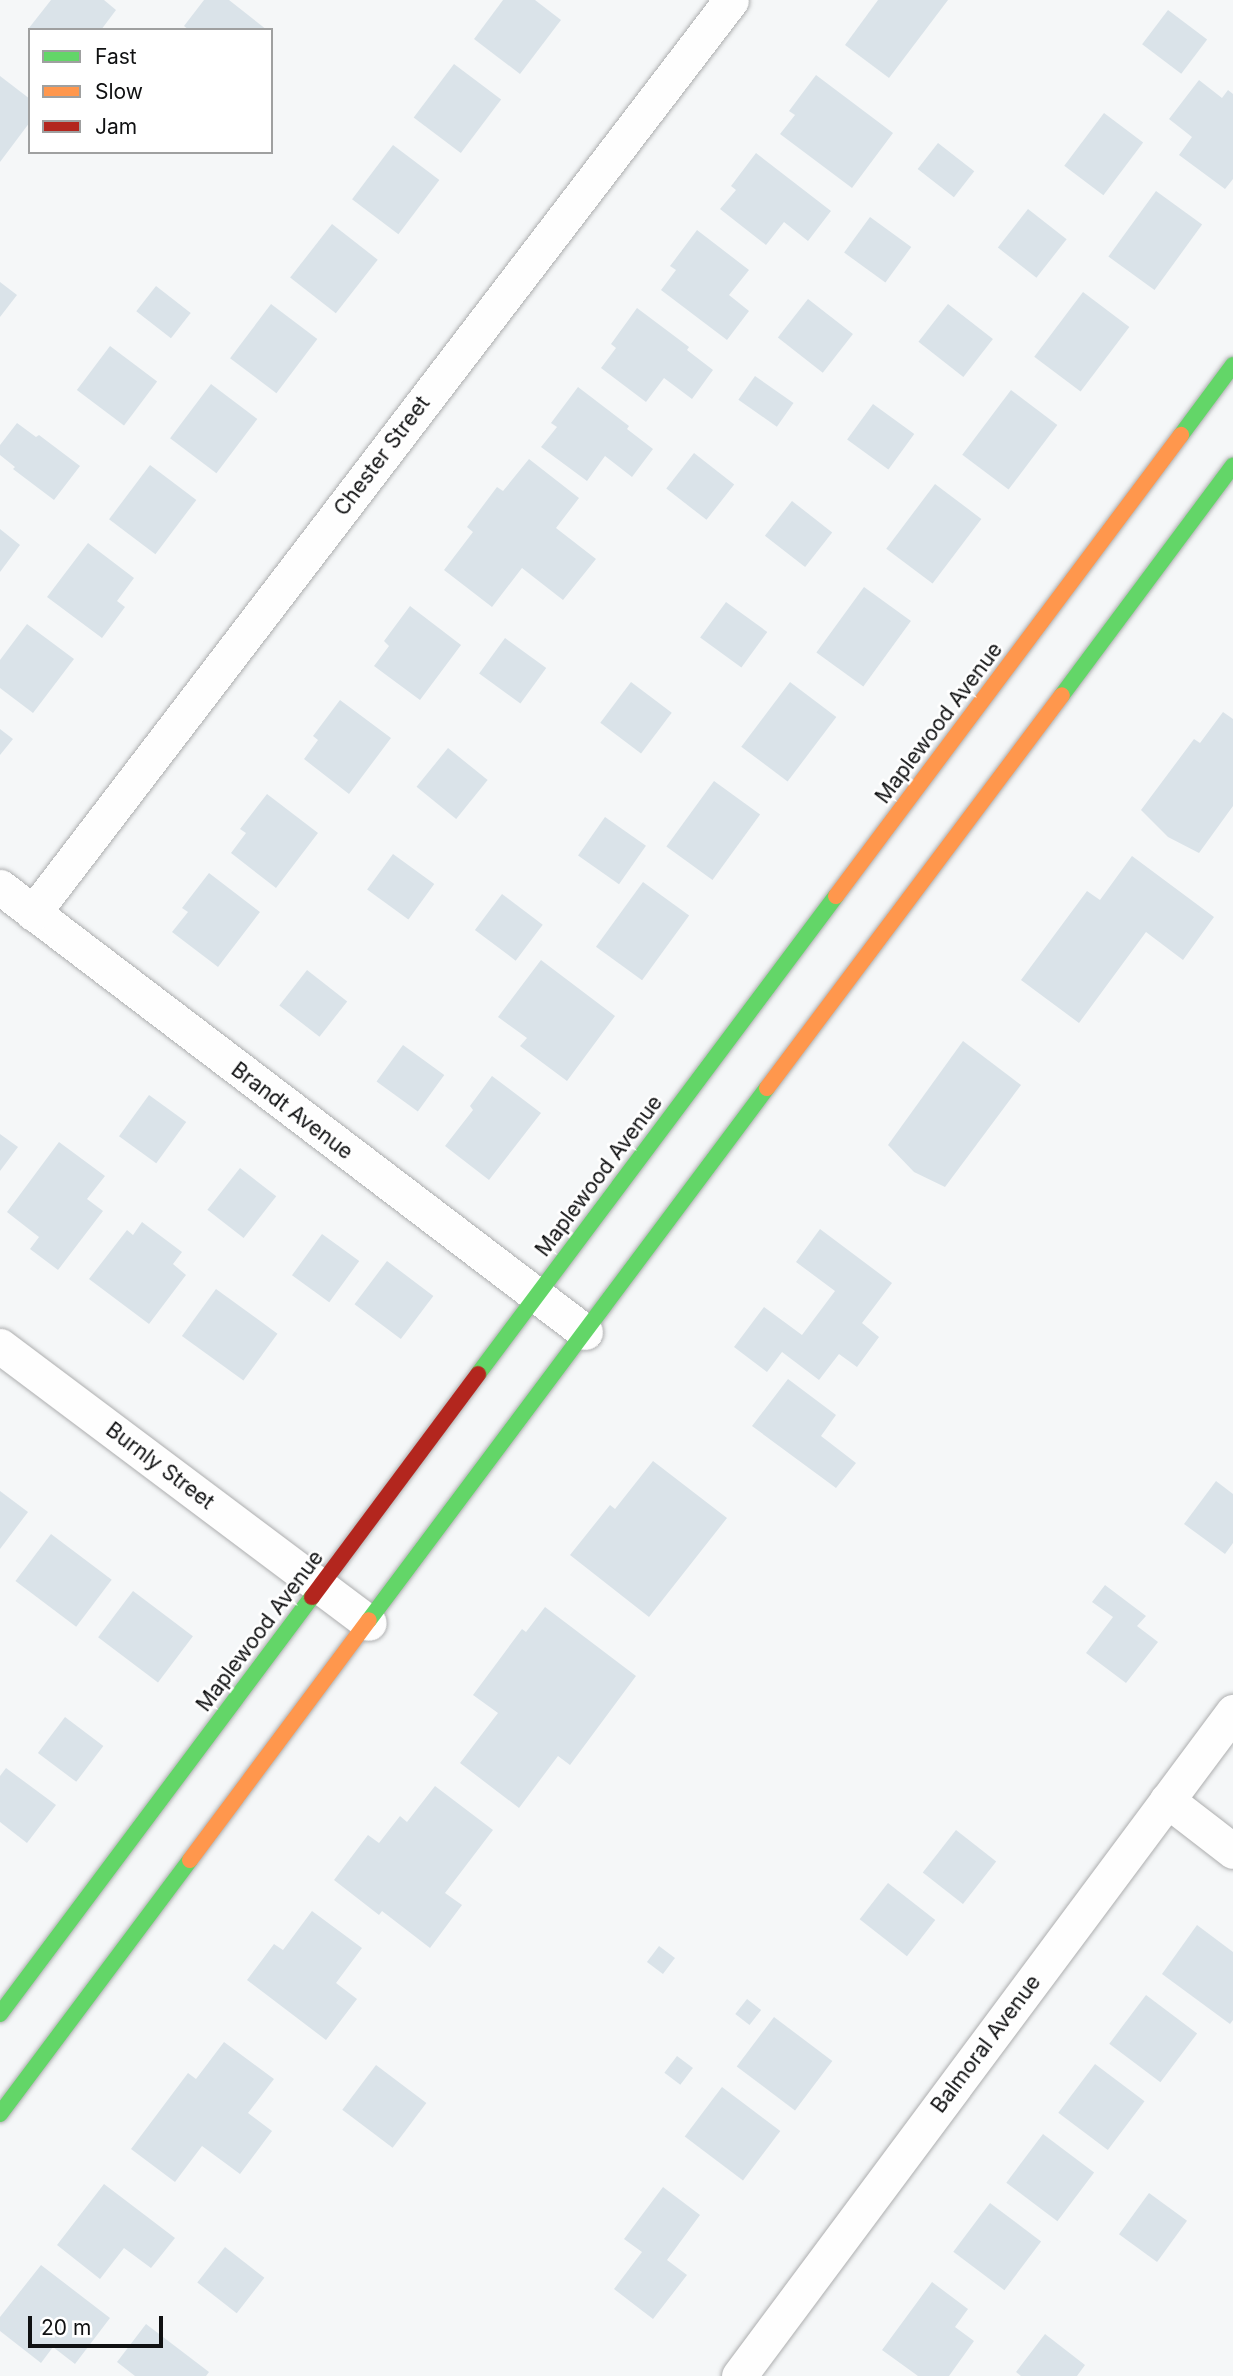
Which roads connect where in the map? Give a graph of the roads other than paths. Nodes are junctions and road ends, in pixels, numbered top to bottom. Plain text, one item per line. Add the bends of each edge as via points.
1 (731, 0) edge
2 (1233, 365) edge
3 (1233, 466) edge
4 (0, 887) edge
5 (33, 913) junction
6 (536, 1295) junction
7 (585, 1332) junction
8 (0, 1346) edge
9 (320, 1586) junction
10 (369, 1623) junction
11 (1233, 1712) edge
12 (1167, 1800) junction
13 (1233, 1851) edge
14 (0, 2014) edge
15 (0, 2114) edge
16 (738, 2376) edge

1 - 5 street, Chester Street
2 - 6 street, Maplewood Avenue via 1081,578
3 - 7 street via 1120,607
4 - 5 street, Brandt Avenue
5 - 6 street, Brandt Avenue
6 - 7 street, Brandt Avenue
6 - 9 street, Maplewood Avenue
7 - 10 street
8 - 9 street, Burnly Street
9 - 10 street, Burnly Street
9 - 14 street, Maplewood Avenue
10 - 15 street
11 - 12 street, Balmoral Avenue
12 - 13 street
12 - 16 street, Balmoral Avenue

